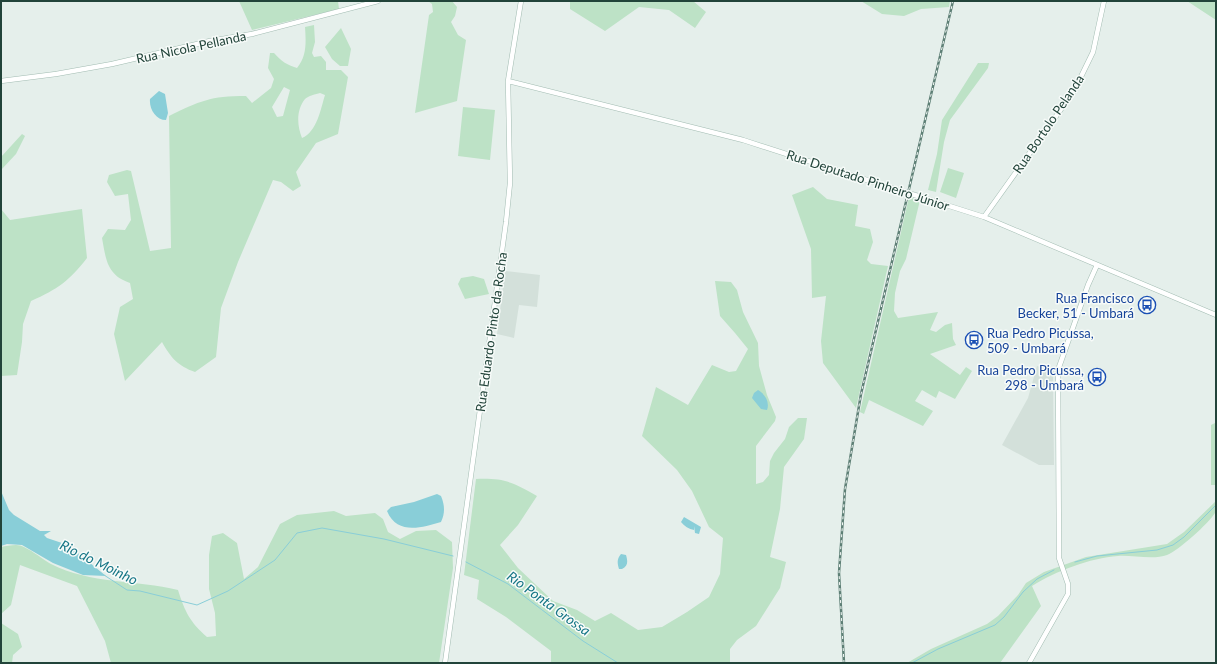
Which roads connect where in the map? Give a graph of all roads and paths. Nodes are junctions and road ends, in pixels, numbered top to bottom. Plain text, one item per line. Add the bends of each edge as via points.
1 (378, 1) edge
2 (521, 1) edge
3 (1104, 1) edge
4 (1, 81) edge
5 (508, 82) junction
6 (984, 217) junction
7 (1097, 266) junction
8 (1216, 315) edge
9 (445, 663) edge
10 (1029, 663) edge

1 - 4 street, Rua Nicola Pellanda via 252,34 112,64
2 - 5 street, Rua Eduardo Pinto da Rocha
3 - 6 street, Rua Bortolo Pelanda via 1093,52 1074,91
5 - 6 street, Rua Deputado Pinheiro Júnior, bridge via 743,140
5 - 9 street, Rua Eduardo Pinto da Rocha via 510,183 506,222
6 - 7 street, Rua Deputado Pinheiro Júnior
7 - 8 street, Rua Deputado Pinheiro Júnior
7 - 10 street via 1058,370 1059,558 1068,584 1068,594

